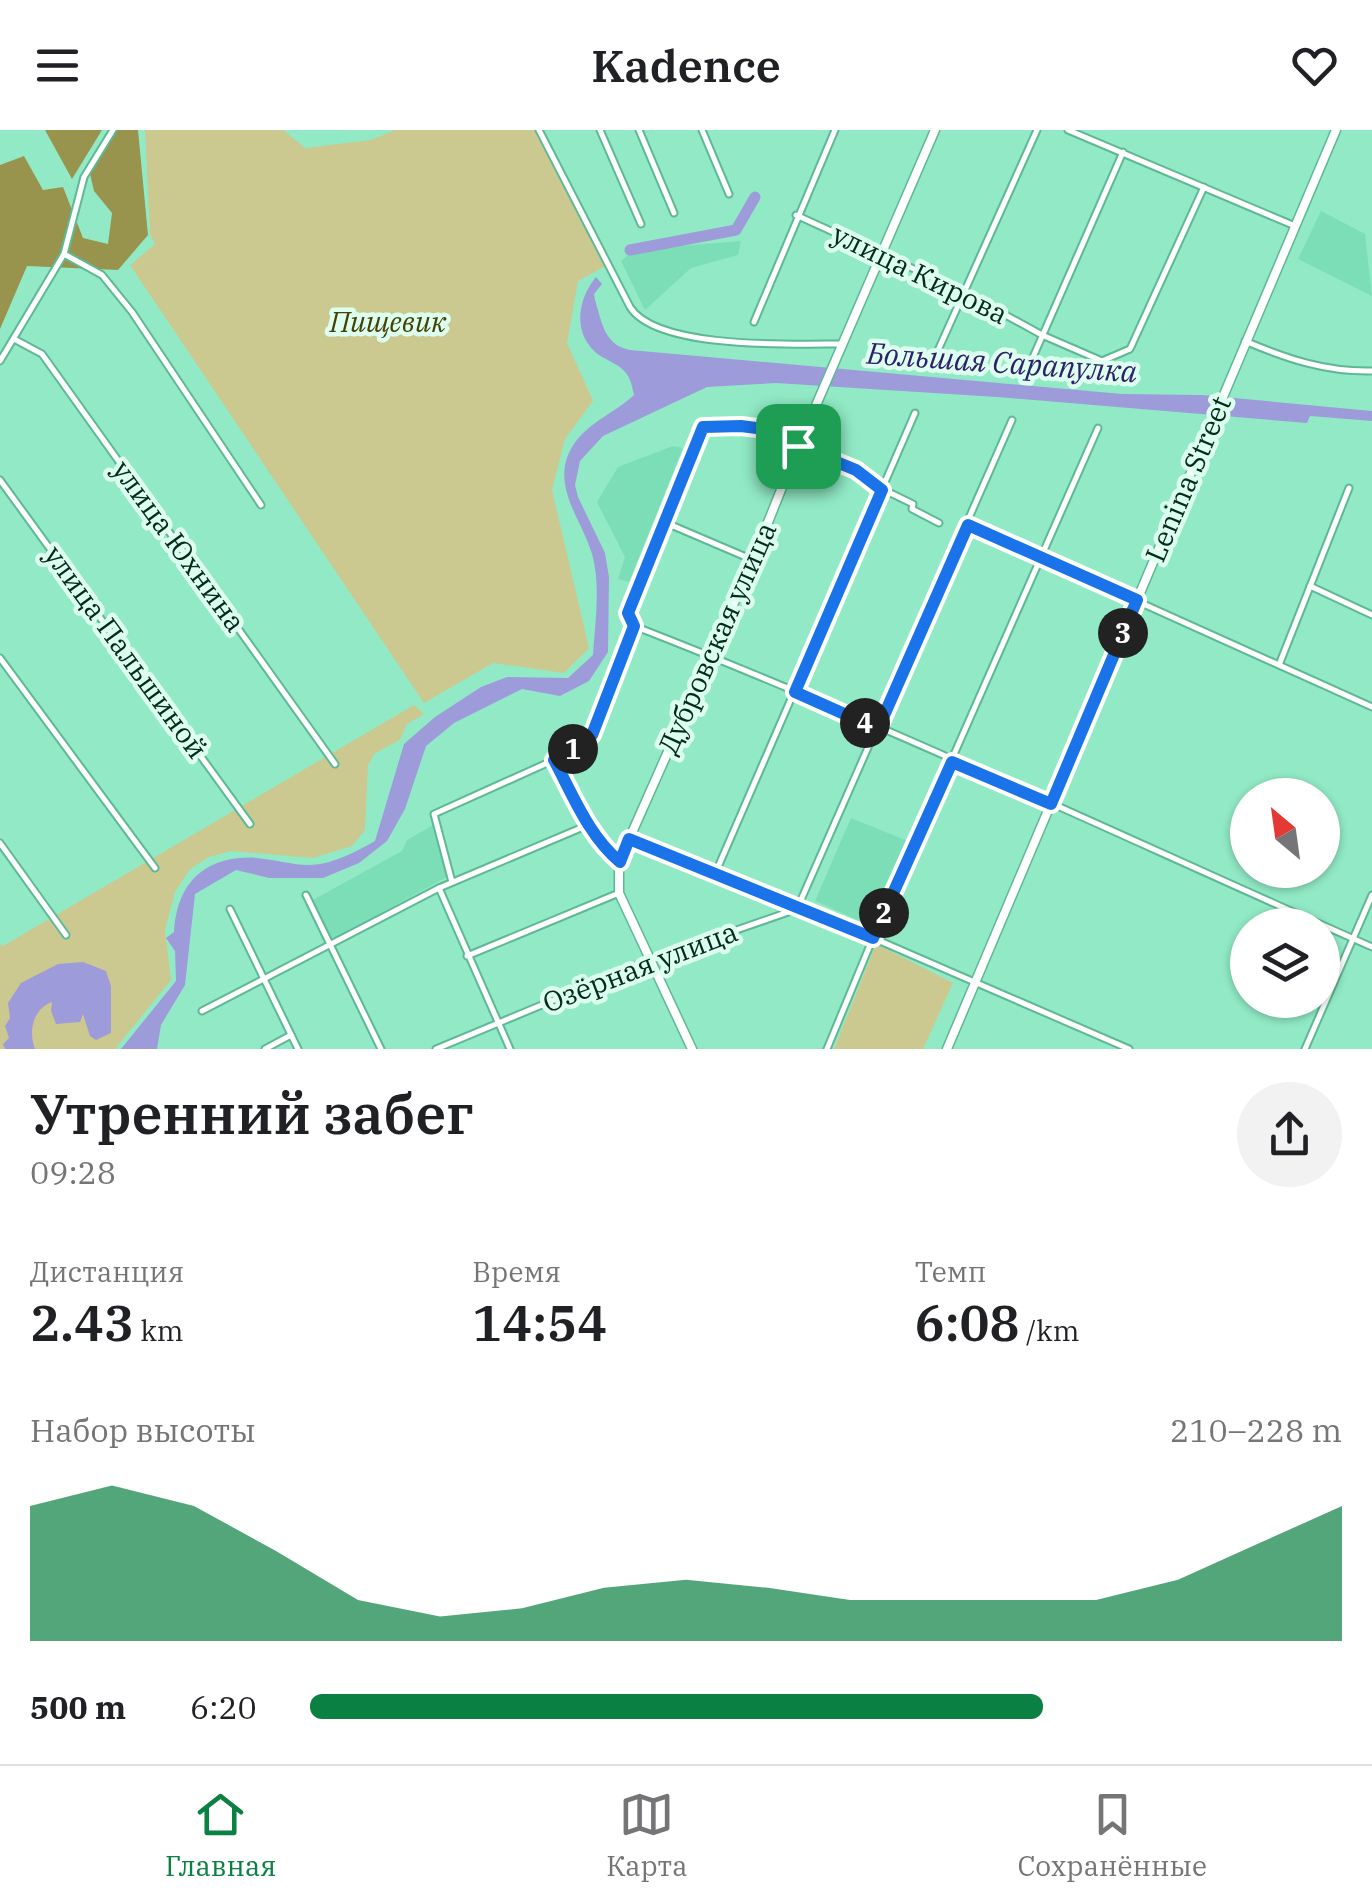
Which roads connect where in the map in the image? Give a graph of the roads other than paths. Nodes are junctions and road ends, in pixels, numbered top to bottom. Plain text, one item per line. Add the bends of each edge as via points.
1 (113, 130) edge
2 (539, 130) edge
3 (600, 130) edge
4 (639, 130) edge
5 (702, 130) edge
6 (834, 130) edge
7 (935, 130) edge
8 (1037, 130) edge
9 (1068, 130) edge
10 (1336, 130) edge
11 (1124, 152) junction
12 (1204, 186) junction
13 (729, 194) dead end
14 (674, 213) dead end
15 (796, 214) junction
16 (642, 224) dead end
17 (1294, 226) junction
18 (64, 254) junction
19 (882, 254) junction
20 (962, 291) junction
21 (754, 322) dead end
22 (1042, 335) junction
23 (14, 338) junction
24 (1245, 341) junction
25 (841, 348) junction
26 (935, 357) dead end
27 (0, 362) edge
28 (1030, 364) dead end
29 (1372, 371) edge
30 (915, 414) dead end
31 (1012, 420) dead end
32 (1098, 428) dead end
33 (798, 446) junction
34 (0, 480) edge
35 (1349, 488) dead end
36 (882, 490) junction
37 (261, 505) dead end
38 (664, 522) junction
39 (939, 523) dead end
40 (968, 525) junction
41 (1042, 556) junction
42 (753, 560) junction
43 (1310, 586) junction
44 (1137, 600) junction
45 (1372, 616) edge
46 (634, 626) junction
47 (711, 656) junction
48 (0, 658) edge
49 (1279, 665) junction
50 (795, 692) junction
51 (1372, 707) edge
52 (878, 729) junction
53 (554, 760) junction
54 (952, 762) junction
55 (335, 764) dead end
56 (1051, 804) junction
57 (250, 824) dead end
58 (588, 825) junction
59 (629, 839) junction
60 (0, 843) edge
61 (619, 866) junction
62 (155, 868) dead end
63 (715, 874) junction
64 (452, 882) junction
65 (440, 888) junction
66 (619, 893) junction
67 (1372, 894) edge
68 (306, 895) dead end
69 (797, 908) junction
70 (230, 909) dead end
71 (66, 935) dead end
72 (873, 938) junction
73 (1354, 938) junction
74 (330, 944) junction
75 (1372, 946) edge
76 (467, 956) junction
77 (650, 960) junction
78 (264, 980) junction
79 (975, 982) junction
80 (202, 1011) dead end
81 (497, 1022) junction
82 (291, 1035) junction
83 (1112, 1046) edge
84 (266, 1049) edge
85 (298, 1049) edge
86 (381, 1049) edge
87 (436, 1049) edge
88 (510, 1049) edge
89 (692, 1049) edge
90 (827, 1049) edge
91 (948, 1049) edge
92 (1129, 1049) edge
93 (1305, 1049) edge

1 - 18 street via 84,178
2 - 25 street via 640,320 694,336
3 - 16 street
4 - 14 street
5 - 13 street
6 - 15 street
7 - 19 main road, Дубровская улица
8 - 20 street
9 - 11 street
10 - 17 main road, Lenina Street
11 - 12 street
11 - 22 street
12 - 17 street
12 - 22 street, улица Кирова via 1130,349 1102,361
15 - 19 street, улица Кирова
15 - 21 street
17 - 24 main road, Lenina Street
18 - 23 street
18 - 37 street via 102,275 132,312
19 - 20 street, улица Кирова
19 - 25 main road, Дубровская улица
20 - 22 street, улица Кирова
20 - 26 street
22 - 28 street
23 - 27 street
23 - 55 street, улица Юхнина via 42,354
24 - 29 street via 1293,361
24 - 44 main road, Lenina Street
25 - 33 main road, Дубровская улица
30 - 36 street
31 - 40 street
32 - 41 street
33 - 36 street via 856,470
33 - 38 street via 780,431 703,427
33 - 42 main road, Дубровская улица
34 - 57 street, улица Пальшиной
35 - 43 street
36 - 39 street
36 - 50 street
38 - 42 street
38 - 46 street via 628,613
40 - 41 street
40 - 52 street
41 - 44 street
41 - 54 street
42 - 47 main road, Дубровская улица
43 - 45 street
43 - 49 street
44 - 49 street
44 - 56 main road, Lenina Street
46 - 47 street
46 - 53 street via 592,735
47 - 50 street
47 - 59 main road, Дубровская улица
48 - 62 street
49 - 51 street
50 - 52 street
50 - 63 street
52 - 54 street
52 - 69 street
53 - 58 street
53 - 64 street via 434,814
54 - 56 street
54 - 72 street
56 - 73 street
56 - 79 main road, Lenina Street
58 - 61 street
58 - 64 street
59 - 61 main road, Дубровская улица
59 - 63 street
60 - 71 street
61 - 66 main road
63 - 69 street
64 - 65 street
65 - 74 street
65 - 76 street
66 - 76 street
66 - 77 main road
67 - 73 street
68 - 74 street
69 - 72 street
69 - 77 street, Озёрная улица
70 - 78 street
72 - 79 street
72 - 90 street
73 - 75 street
73 - 93 street
74 - 78 street
74 - 86 street
76 - 81 street
77 - 81 street, Озёрная улица
77 - 89 main road
78 - 80 street
78 - 82 street
79 - 83 street
79 - 91 main road, Lenina Street
81 - 87 street, Озёрная улица
81 - 88 street
82 - 84 street
82 - 85 street
83 - 92 street

